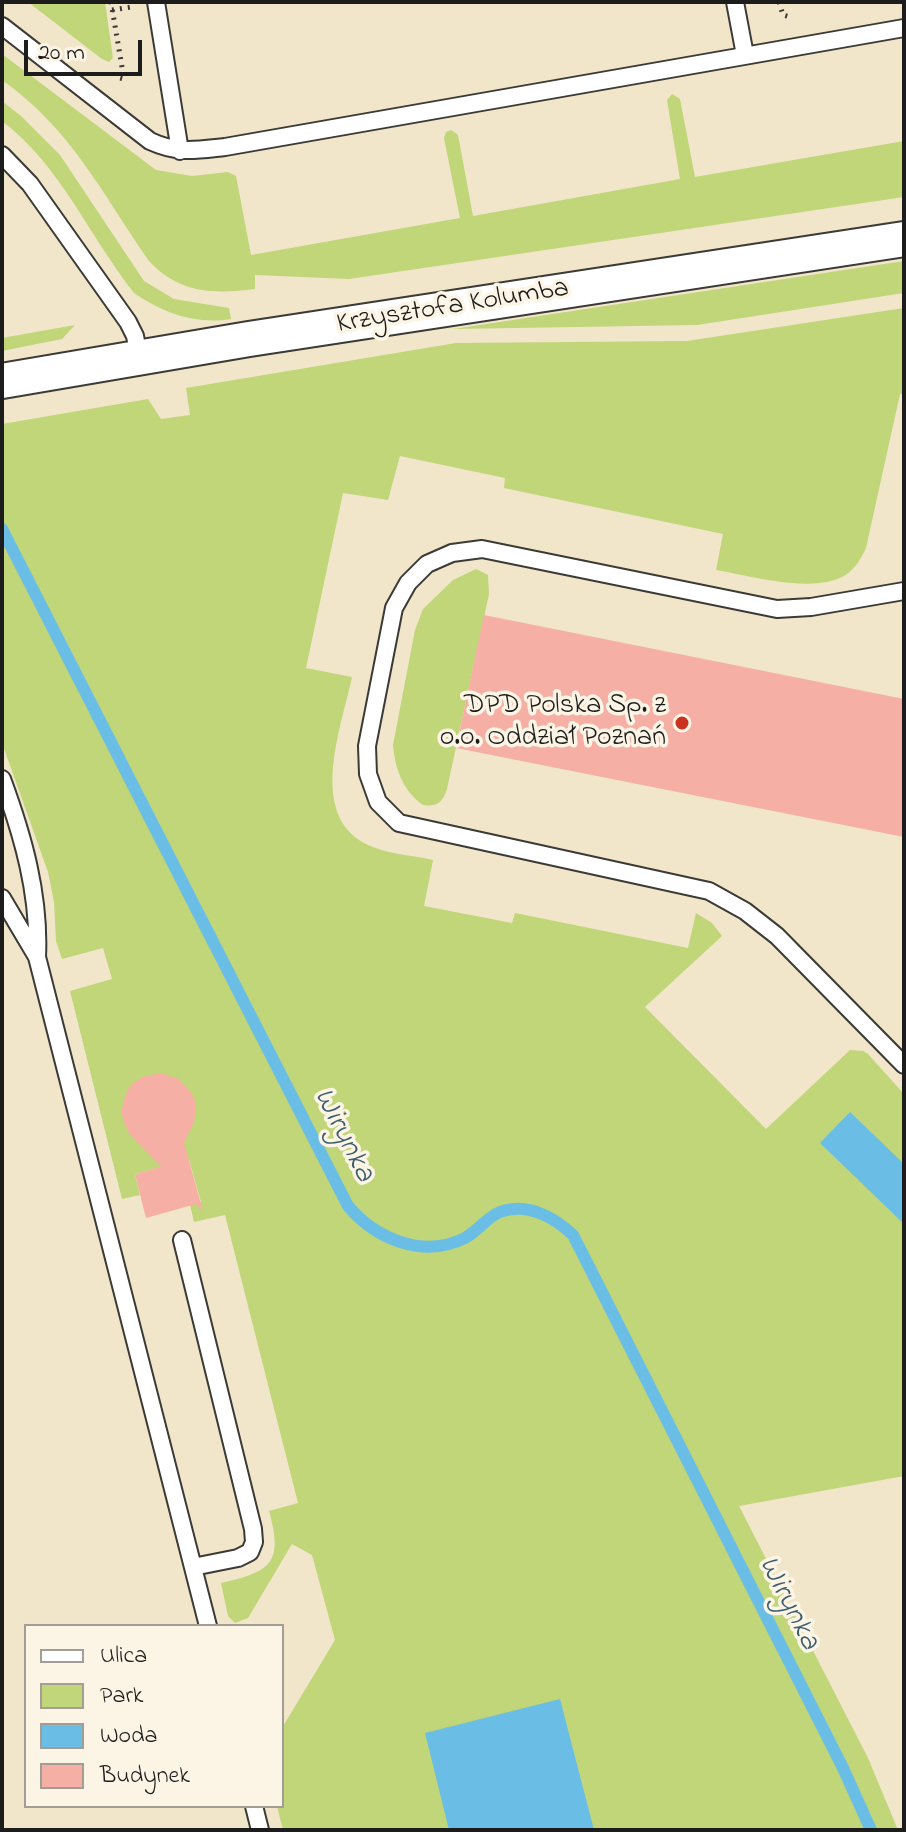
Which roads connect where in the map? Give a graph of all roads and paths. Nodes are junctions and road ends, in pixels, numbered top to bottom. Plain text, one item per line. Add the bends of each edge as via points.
1 (111, 2) edge
2 (156, 2) edge
3 (735, 2) edge
4 (2, 26) edge
5 (904, 28) edge
6 (745, 55) junction
7 (105, 68) dead end
8 (180, 151) junction
9 (2, 155) edge
10 (904, 239) edge
11 (139, 357) junction
12 (2, 381) edge
13 (904, 591) edge
14 (2, 779) edge
15 (2, 898) edge
16 (37, 957) junction
17 (904, 1065) edge
18 (182, 1240) dead end
19 (193, 1567) junction
20 (207, 1624) edge
21 (254, 1808) edge
22 (260, 1830) edge

1 - 7 path via 124,79
2 - 8 lane
3 - 6 lane
4 - 8 lane via 150,141
5 - 6 lane
6 - 8 lane
9 - 11 lane via 30,184 128,322
10 - 11 street, Krzysztofa Kolumba
11 - 12 street, Krzysztofa Kolumba
13 - 17 lane via 777,609 482,549 452,553 427,564 394,608 367,746 368,774 378,802 399,823 709,891 745,911 777,936
14 - 16 lane via 32,879
15 - 16 lane
16 - 19 lane
18 - 19 lane via 254,1542 250,1552 238,1558
19 - 20 lane
21 - 22 lane

